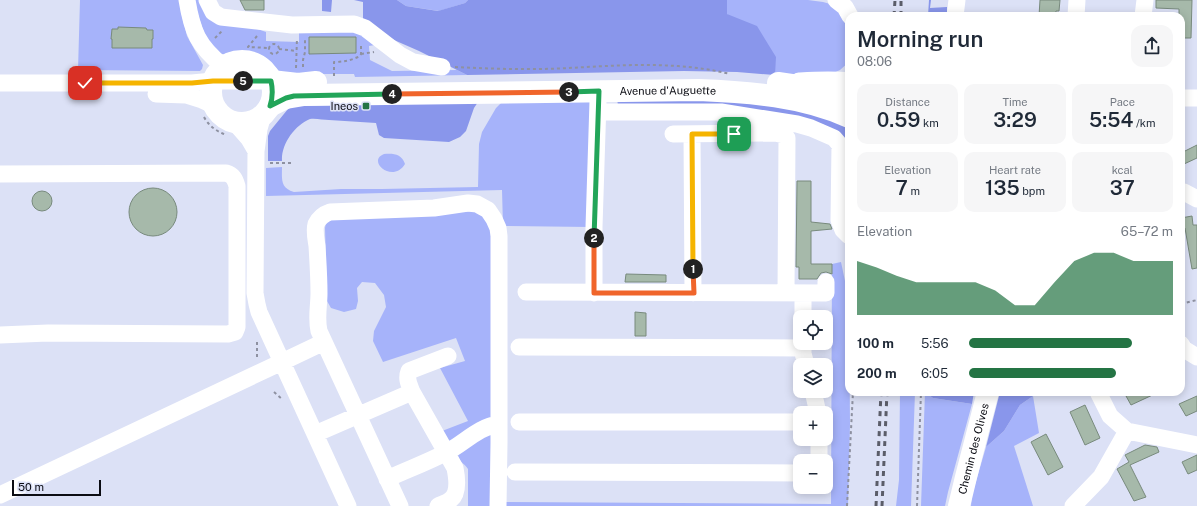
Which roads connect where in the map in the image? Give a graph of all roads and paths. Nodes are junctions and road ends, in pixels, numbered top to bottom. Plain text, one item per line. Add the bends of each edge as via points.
1 (187, 0) edge
2 (207, 0) edge
3 (836, 0) edge
4 (956, 0) edge
5 (1077, 0) edge
6 (1145, 0) edge
7 (848, 12) edge
8 (955, 12) edge
9 (1076, 12) edge
10 (1144, 12) edge
11 (263, 22) junction
12 (301, 25) junction
13 (361, 37) dead end
14 (269, 48) junction
15 (279, 49) junction
16 (297, 51) junction
17 (442, 67) joint
18 (290, 68) dead end
19 (303, 71) dead end
20 (218, 74) junction
21 (334, 76) dead end
22 (845, 77) edge
23 (753, 80) junction
24 (271, 81) junction
25 (0, 83) edge
26 (783, 83) junction
27 (0, 94) edge
28 (845, 98) edge
29 (598, 102) junction
30 (208, 109) junction
31 (267, 110) junction
32 (845, 116) edge
33 (232, 130) junction
34 (673, 134) dead end
35 (692, 134) junction
36 (256, 151) junction
37 (274, 163) dead end
38 (294, 163) dead end
39 (0, 174) edge
40 (845, 232) edge
41 (826, 282) dead end
42 (526, 292) dead end
43 (594, 293) junction
44 (694, 293) junction
45 (794, 293) junction
46 (1197, 300) edge
47 (1185, 303) edge
48 (800, 310) edge
49 (0, 336) edge
50 (324, 342) junction
51 (793, 346) edge
52 (519, 347) dead end
53 (1185, 350) edge
54 (448, 356) dead end
55 (1197, 357) edge
56 (282, 362) junction
57 (412, 392) junction
58 (853, 396) edge
59 (921, 396) edge
60 (987, 396) edge
61 (1100, 396) edge
62 (358, 415) junction
63 (519, 422) dead end
64 (793, 422) edge
65 (499, 424) junction
66 (1127, 431) junction
67 (315, 434) junction
68 (1197, 445) edge
69 (446, 453) junction
70 (515, 472) dead end
71 (793, 473) edge
72 (387, 479) junction
73 (6, 498) edge
74 (447, 504) edge
75 (348, 506) edge
76 (400, 506) edge
77 (498, 506) edge
78 (847, 506) edge
79 (917, 506) edge
80 (959, 506) edge
81 (1073, 506) edge

1 - 20 street via 193,29 203,48 212,57
2 - 11 street via 214,12 221,17
3 - 7 street
4 - 8 street
5 - 9 street
6 - 10 street
11 - 12 street
11 - 14 path via 260,31 248,46
12 - 16 path
12 - 17 street via 359,25 412,62
12 - 19 path via 305,52
13 - 21 path via 360,56 345,62 334,62
14 - 15 path via 273,44
14 - 15 path via 273,54
15 - 16 path
16 - 18 path via 297,68
17 - 23 path via 568,68 679,65
20 - 24 main road via 234,61 242,60 260,66
20 - 25 street via 192,83
20 - 30 main road via 210,87
22 - 26 street
23 - 24 main road, Avenue d'Auguette via 702,77 298,84
23 - 26 main road, Avenue d'Auguette
24 - 31 main road via 272,100
26 - 28 main road, Avenue d'Auguette
27 - 30 street via 186,95 202,100
29 - 31 main road, Avenue d'Auguette via 304,95 286,98
29 - 32 main road, Avenue d'Auguette via 699,90 731,91 791,99
29 - 40 street via 721,112 797,124 834,138 840,145 839,220
29 - 43 street
30 - 33 main road via 220,115
30 - 33 path via 208,124 214,129
31 - 33 main road
31 - 36 street
33 - 36 street via 249,139
34 - 35 street
35 - 44 street
35 - 45 street via 775,134 787,138
36 - 56 street via 255,293 260,312
37 - 38 path
39 - 49 street via 232,175 237,186 238,327 228,334 48,333
41 - 45 street via 826,293
42 - 43 street
43 - 44 street
44 - 45 street
45 - 48 street
46 - 47 path
50 - 56 street
50 - 62 street
50 - 65 street via 317,324 319,295 316,225 320,218 330,212 477,204 488,210 498,228 499,236
51 - 52 street
53 - 55 street
54 - 57 street via 409,371 407,380
56 - 67 street
56 - 73 street
57 - 62 street
57 - 69 street
58 - 78 path
59 - 79 path
60 - 80 main road, Chemin des Olives
61 - 66 street via 1110,416
62 - 67 street
62 - 72 street
63 - 64 street
65 - 69 street via 489,425
65 - 77 street
66 - 68 street
66 - 81 street via 1101,477
67 - 75 street
69 - 72 street
69 - 74 street via 457,476 455,494
70 - 71 street
72 - 76 street

